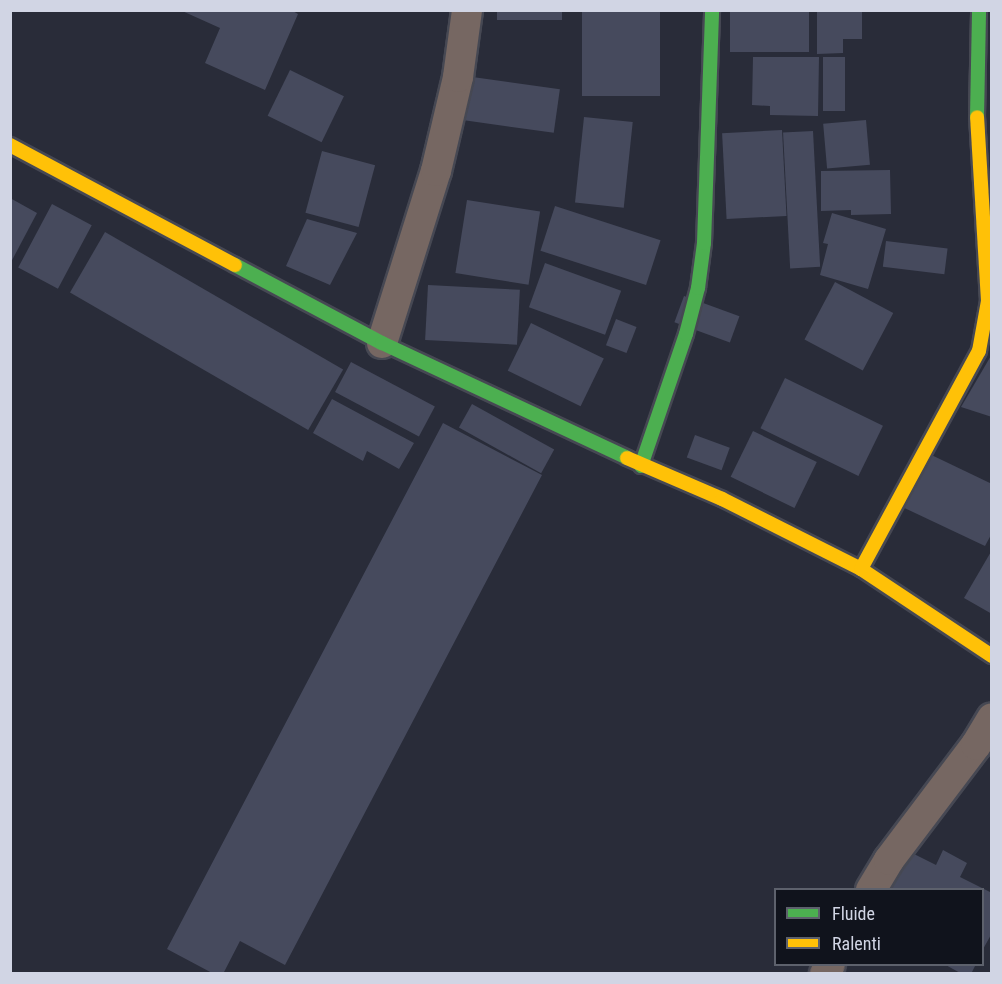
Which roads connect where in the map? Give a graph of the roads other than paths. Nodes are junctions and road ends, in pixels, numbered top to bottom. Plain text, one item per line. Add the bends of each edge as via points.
1 (467, 10) edge
2 (712, 10) edge
3 (979, 10) edge
4 (10, 145) edge
5 (382, 343) junction
6 (641, 466) junction
7 (861, 569) junction
8 (992, 656) edge
9 (992, 718) edge
10 (872, 888) edge

1 - 5 street via 458,77 436,171
2 - 6 street via 704,243 698,288
3 - 7 street via 976,93 988,301 985,327 979,351
4 - 5 street
5 - 6 street
6 - 7 street via 722,499
7 - 8 street
9 - 10 street

